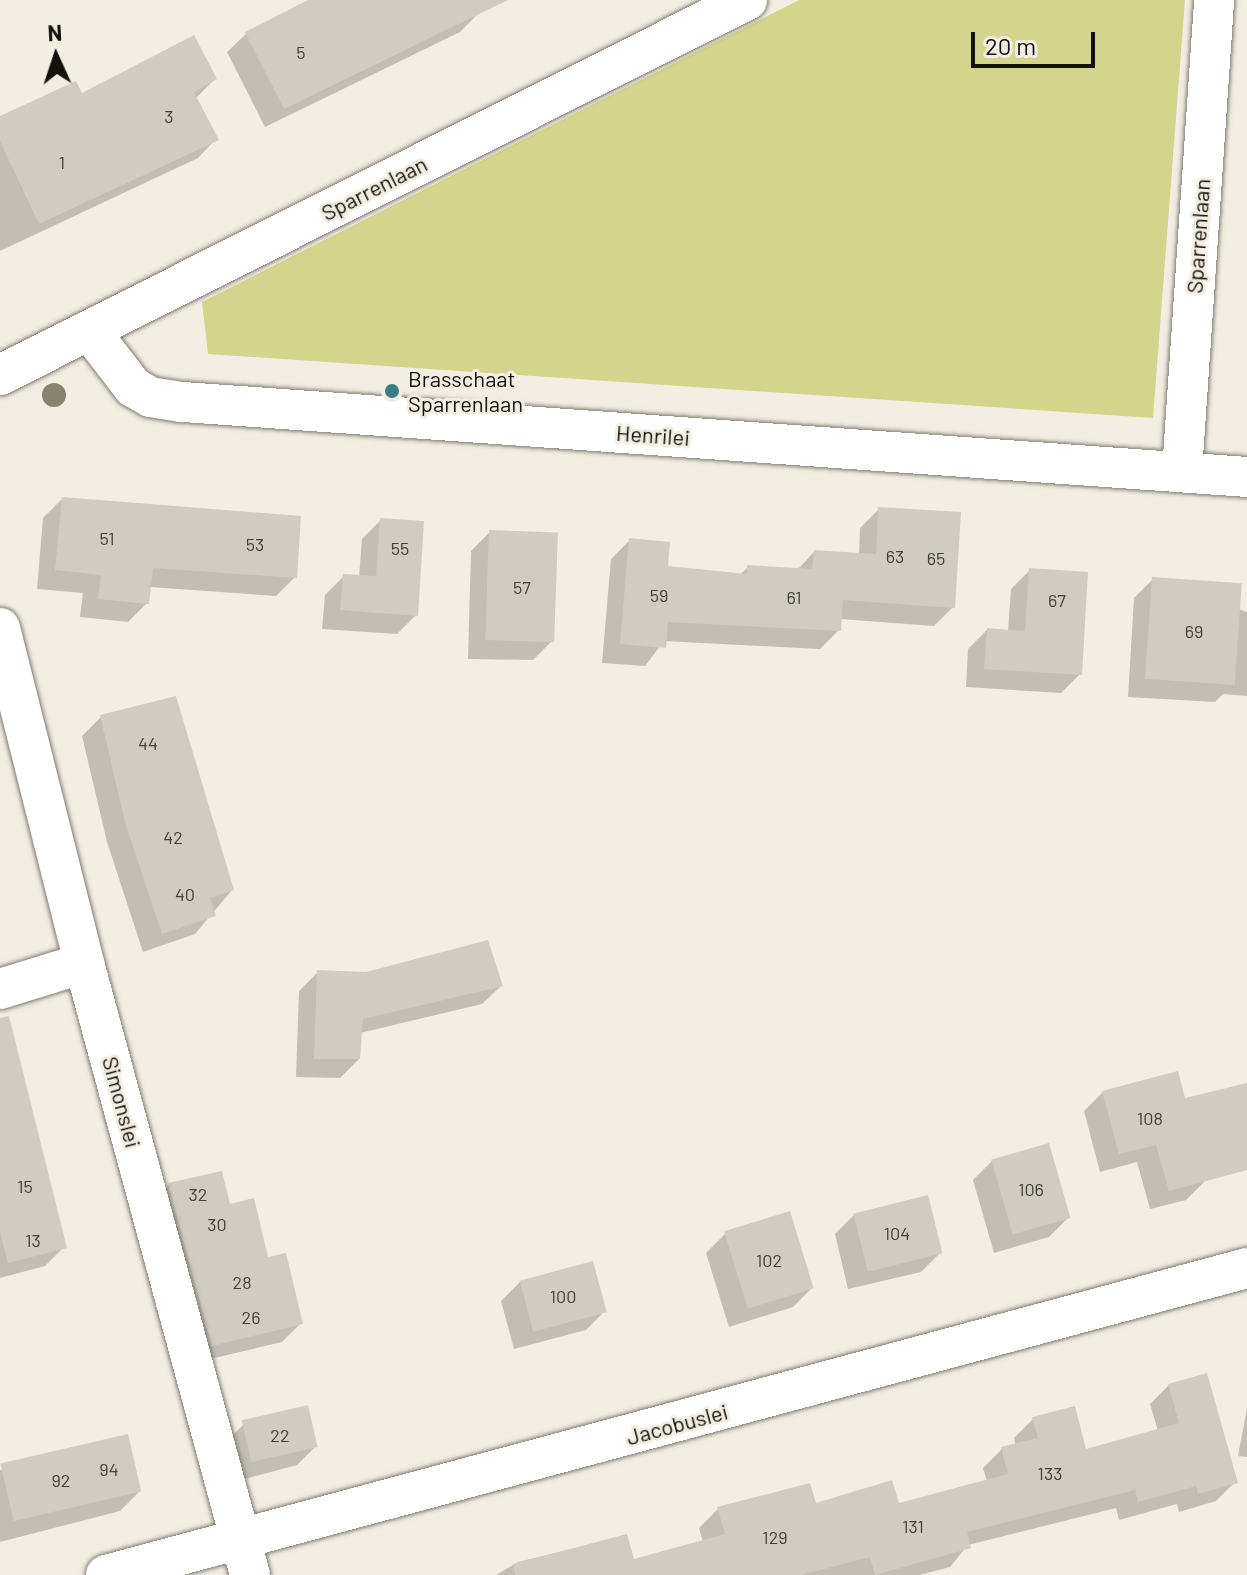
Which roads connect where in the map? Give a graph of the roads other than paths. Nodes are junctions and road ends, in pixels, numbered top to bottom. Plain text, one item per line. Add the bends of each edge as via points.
1 (747, 0) edge
2 (1214, 0) edge
3 (90, 331) junction
4 (0, 375) edge
5 (1182, 472) junction
6 (1247, 477) edge
7 (0, 628) edge
8 (84, 963) junction
9 (0, 989) edge
10 (1247, 1268) edge
11 (246, 1557) edge
12 (106, 1575) edge

1 - 3 street, Sparrenlaan
2 - 5 street, Sparrenlaan
3 - 4 street, Sparrenlaan
3 - 5 street, Henrilei via 133,387 150,397 183,402
5 - 6 street, Henrilei
7 - 8 street, Simonslei
8 - 9 street
8 - 11 street, Simonslei
10 - 11 street, Jacobuslei
11 - 12 street, Jacobuslei

